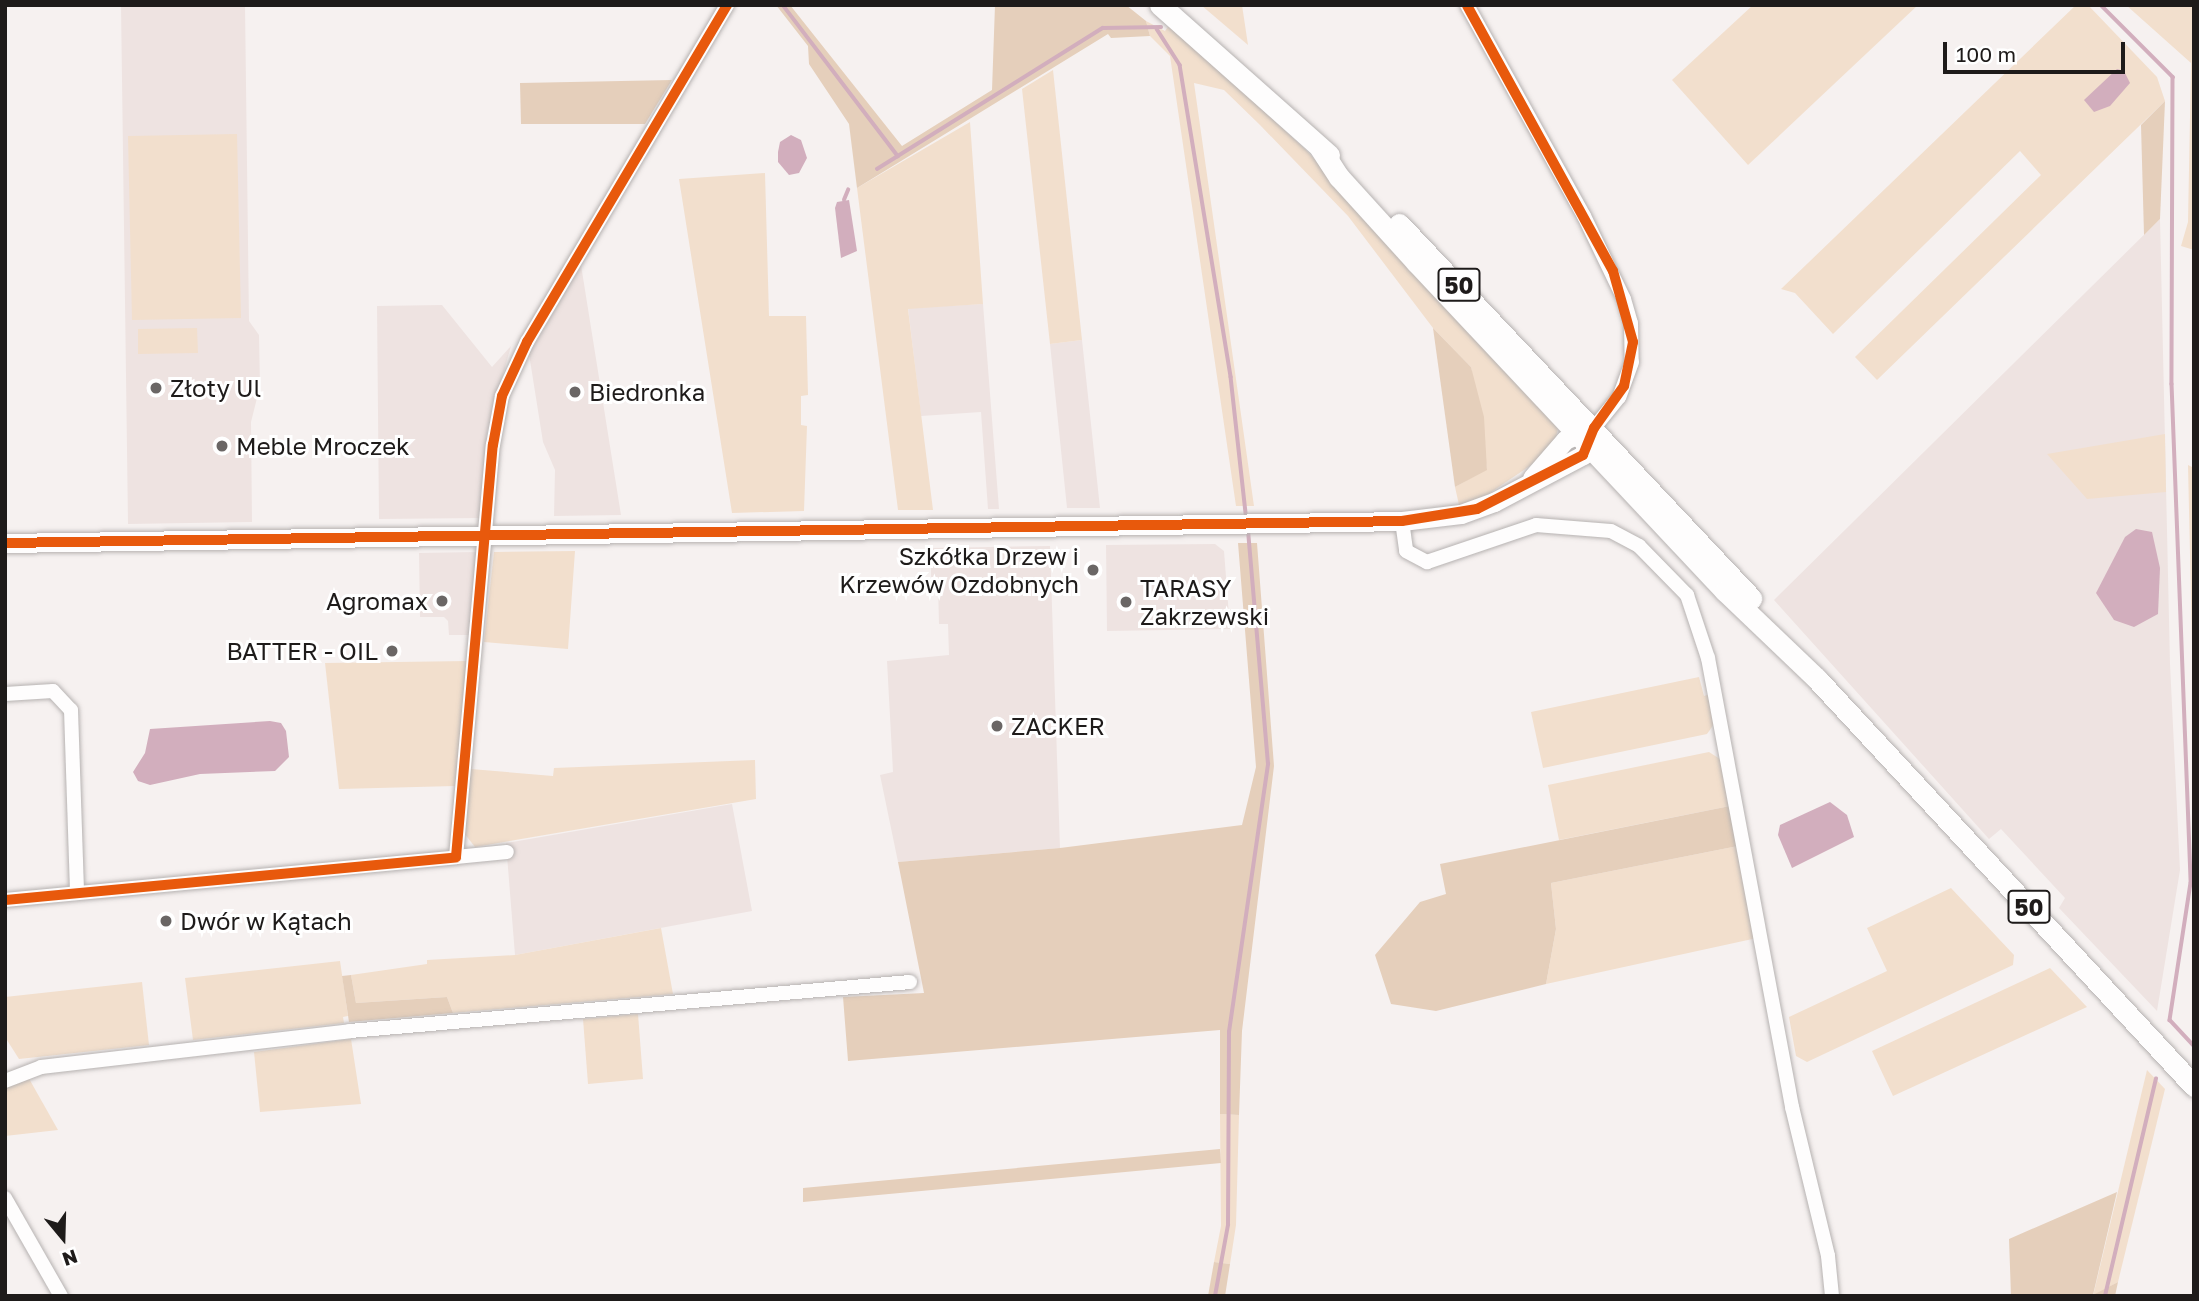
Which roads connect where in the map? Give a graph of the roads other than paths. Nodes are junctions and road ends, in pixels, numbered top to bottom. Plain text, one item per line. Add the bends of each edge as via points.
1 (727, 5) edge
2 (1160, 5) edge
3 (1466, 5) edge
4 (1587, 435) junction
5 (1402, 521) junction
6 (487, 535) junction
7 (5, 543) edge
8 (5, 694) edge
9 (507, 852) dead end
10 (456, 857) junction
11 (77, 893) junction
12 (5, 900) edge
13 (910, 982) dead end
14 (5, 1081) edge
15 (2194, 1086) edge
16 (5, 1198) edge
17 (61, 1296) edge
18 (1832, 1296) edge

1 - 6 street via 507,382 493,446
2 - 4 main road, 50 via 1320,148 1430,255
3 - 4 street via 1584,216 1631,323 1632,362 1619,397
4 - 5 street via 1532,478 1477,509
4 - 15 main road, 50 via 1772,622 1817,679
5 - 6 street
5 - 18 street via 1406,551 1427,562 1536,525 1611,530 1639,546 1687,595 1708,658 1792,1107 1828,1256
6 - 7 street
6 - 10 street
8 - 11 street via 53,691 71,710
9 - 10 street
10 - 11 street
11 - 12 street
13 - 14 street via 350,1031 41,1067
16 - 17 street

